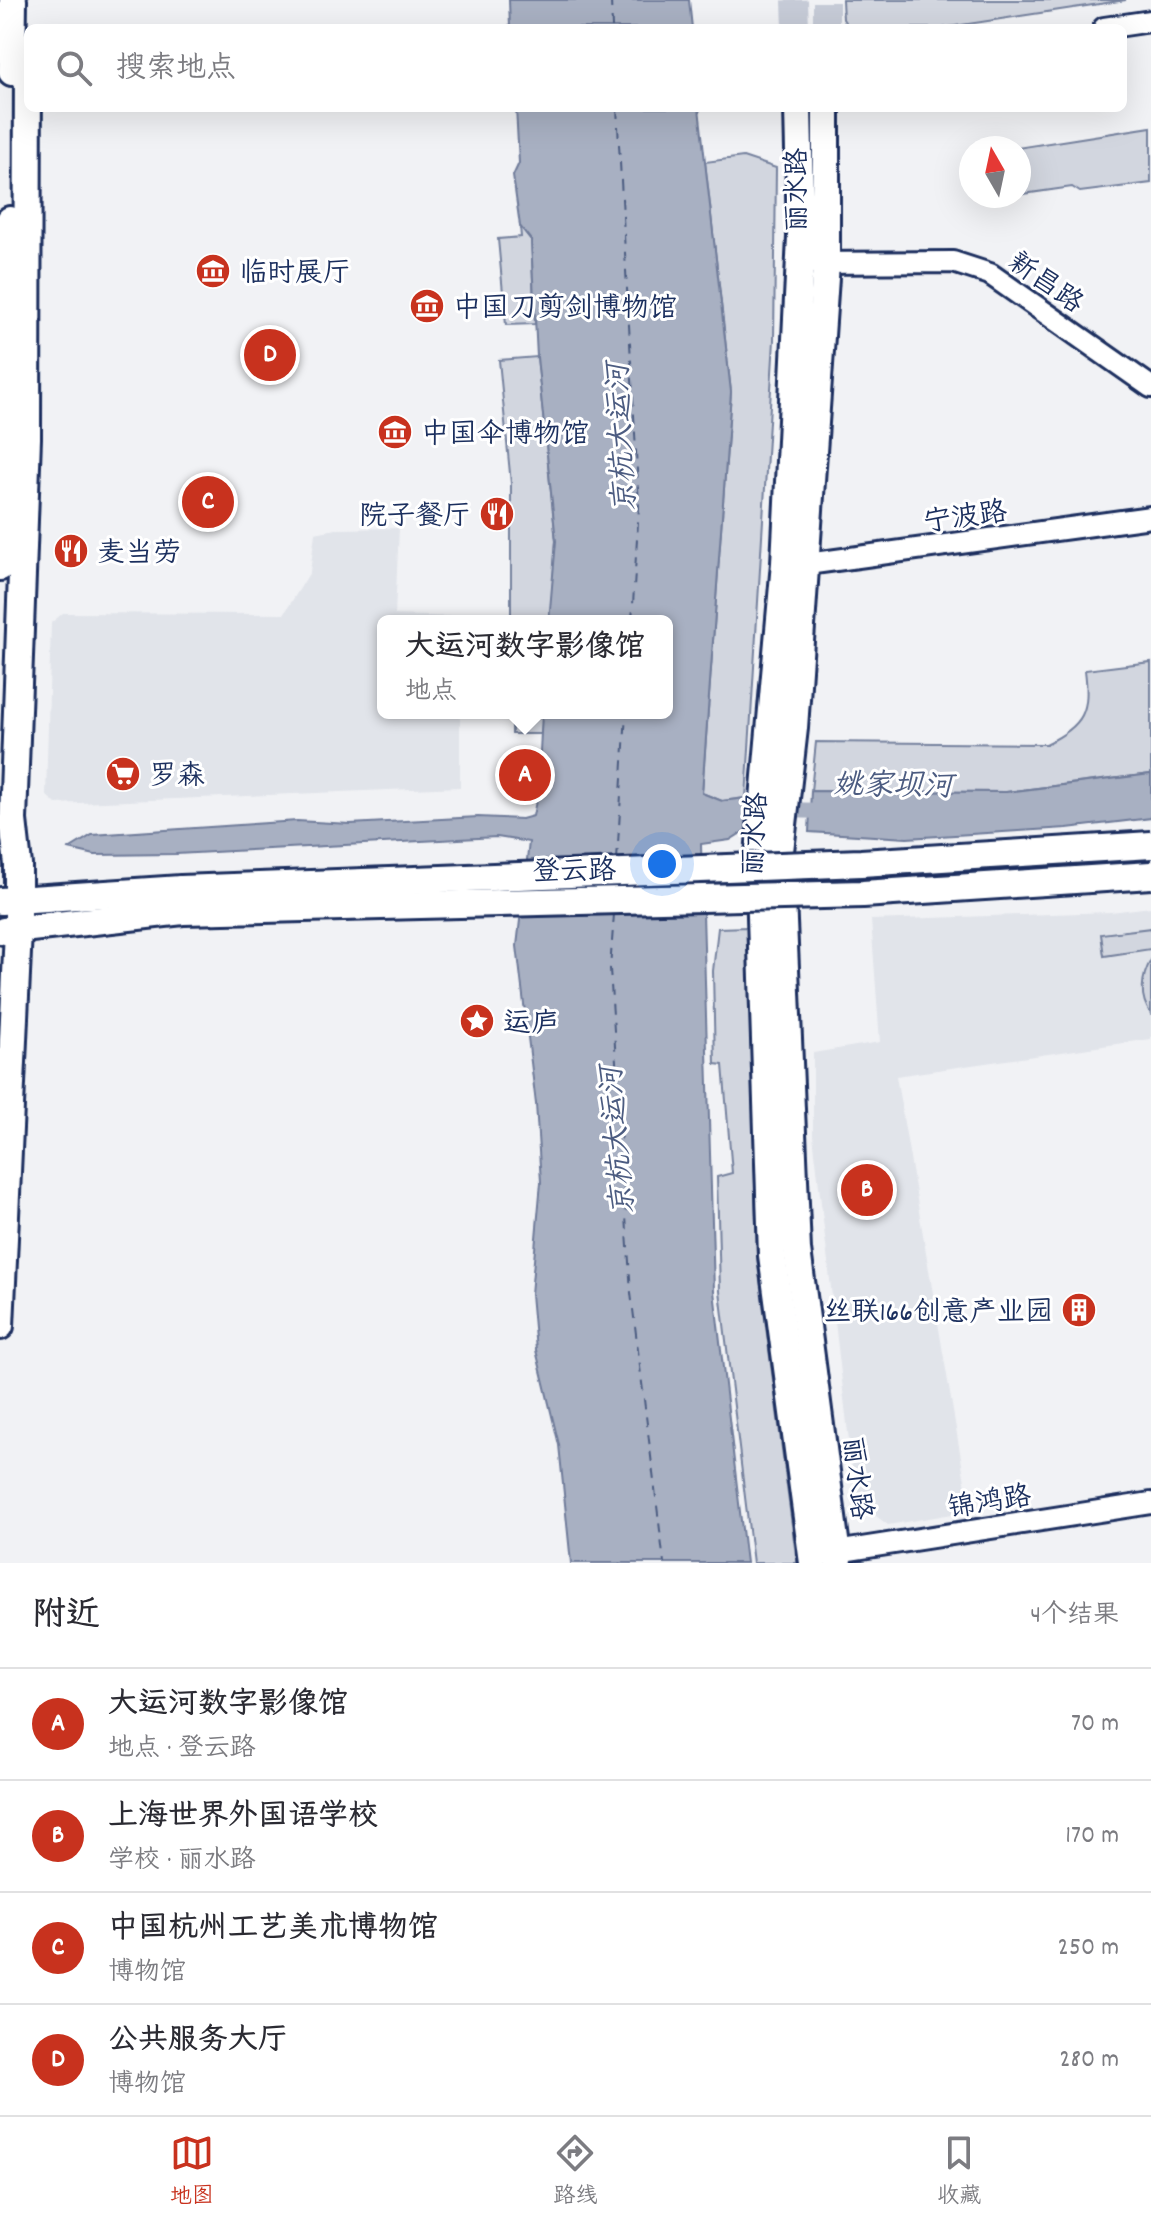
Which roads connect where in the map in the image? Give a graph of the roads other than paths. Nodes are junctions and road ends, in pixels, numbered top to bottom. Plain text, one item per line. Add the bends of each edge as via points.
1 (13, 0) edge
2 (29, 0) edge
3 (1151, 21) edge
4 (28, 24) edge
5 (1127, 25) edge
6 (28, 112) edge
7 (798, 112) edge
8 (826, 112) edge
9 (813, 263) junction
10 (1151, 387) edge
11 (4, 420) edge
12 (1151, 517) edge
13 (796, 564) junction
14 (0, 567) edge
15 (1151, 845) edge
16 (1151, 875) edge
17 (8, 900) edge
18 (182, 900) junction
19 (9, 931) edge
20 (0, 1326) edge
21 (1151, 1503) edge
22 (829, 1559) edge

1 - 11 main road
2 - 4 main road
3 - 5 street
6 - 17 main road via 27,443 13,820 18,865
7 - 9 main road, 丽水路
8 - 9 main road, 丽水路
9 - 10 street, 新昌路 via 953,262 990,274
9 - 13 main road, 丽水路
11 - 14 main road
12 - 13 street, 宁波路
13 - 22 main road, 丽水路 via 770,853 797,1250
15 - 18 main road, 登云路, bridge
16 - 18 main road, 登云路, bridge via 863,894
17 - 18 main road, 登云路
17 - 19 main road
18 - 19 main road, 登云路
19 - 20 main road
21 - 22 street, 锦鸿路

